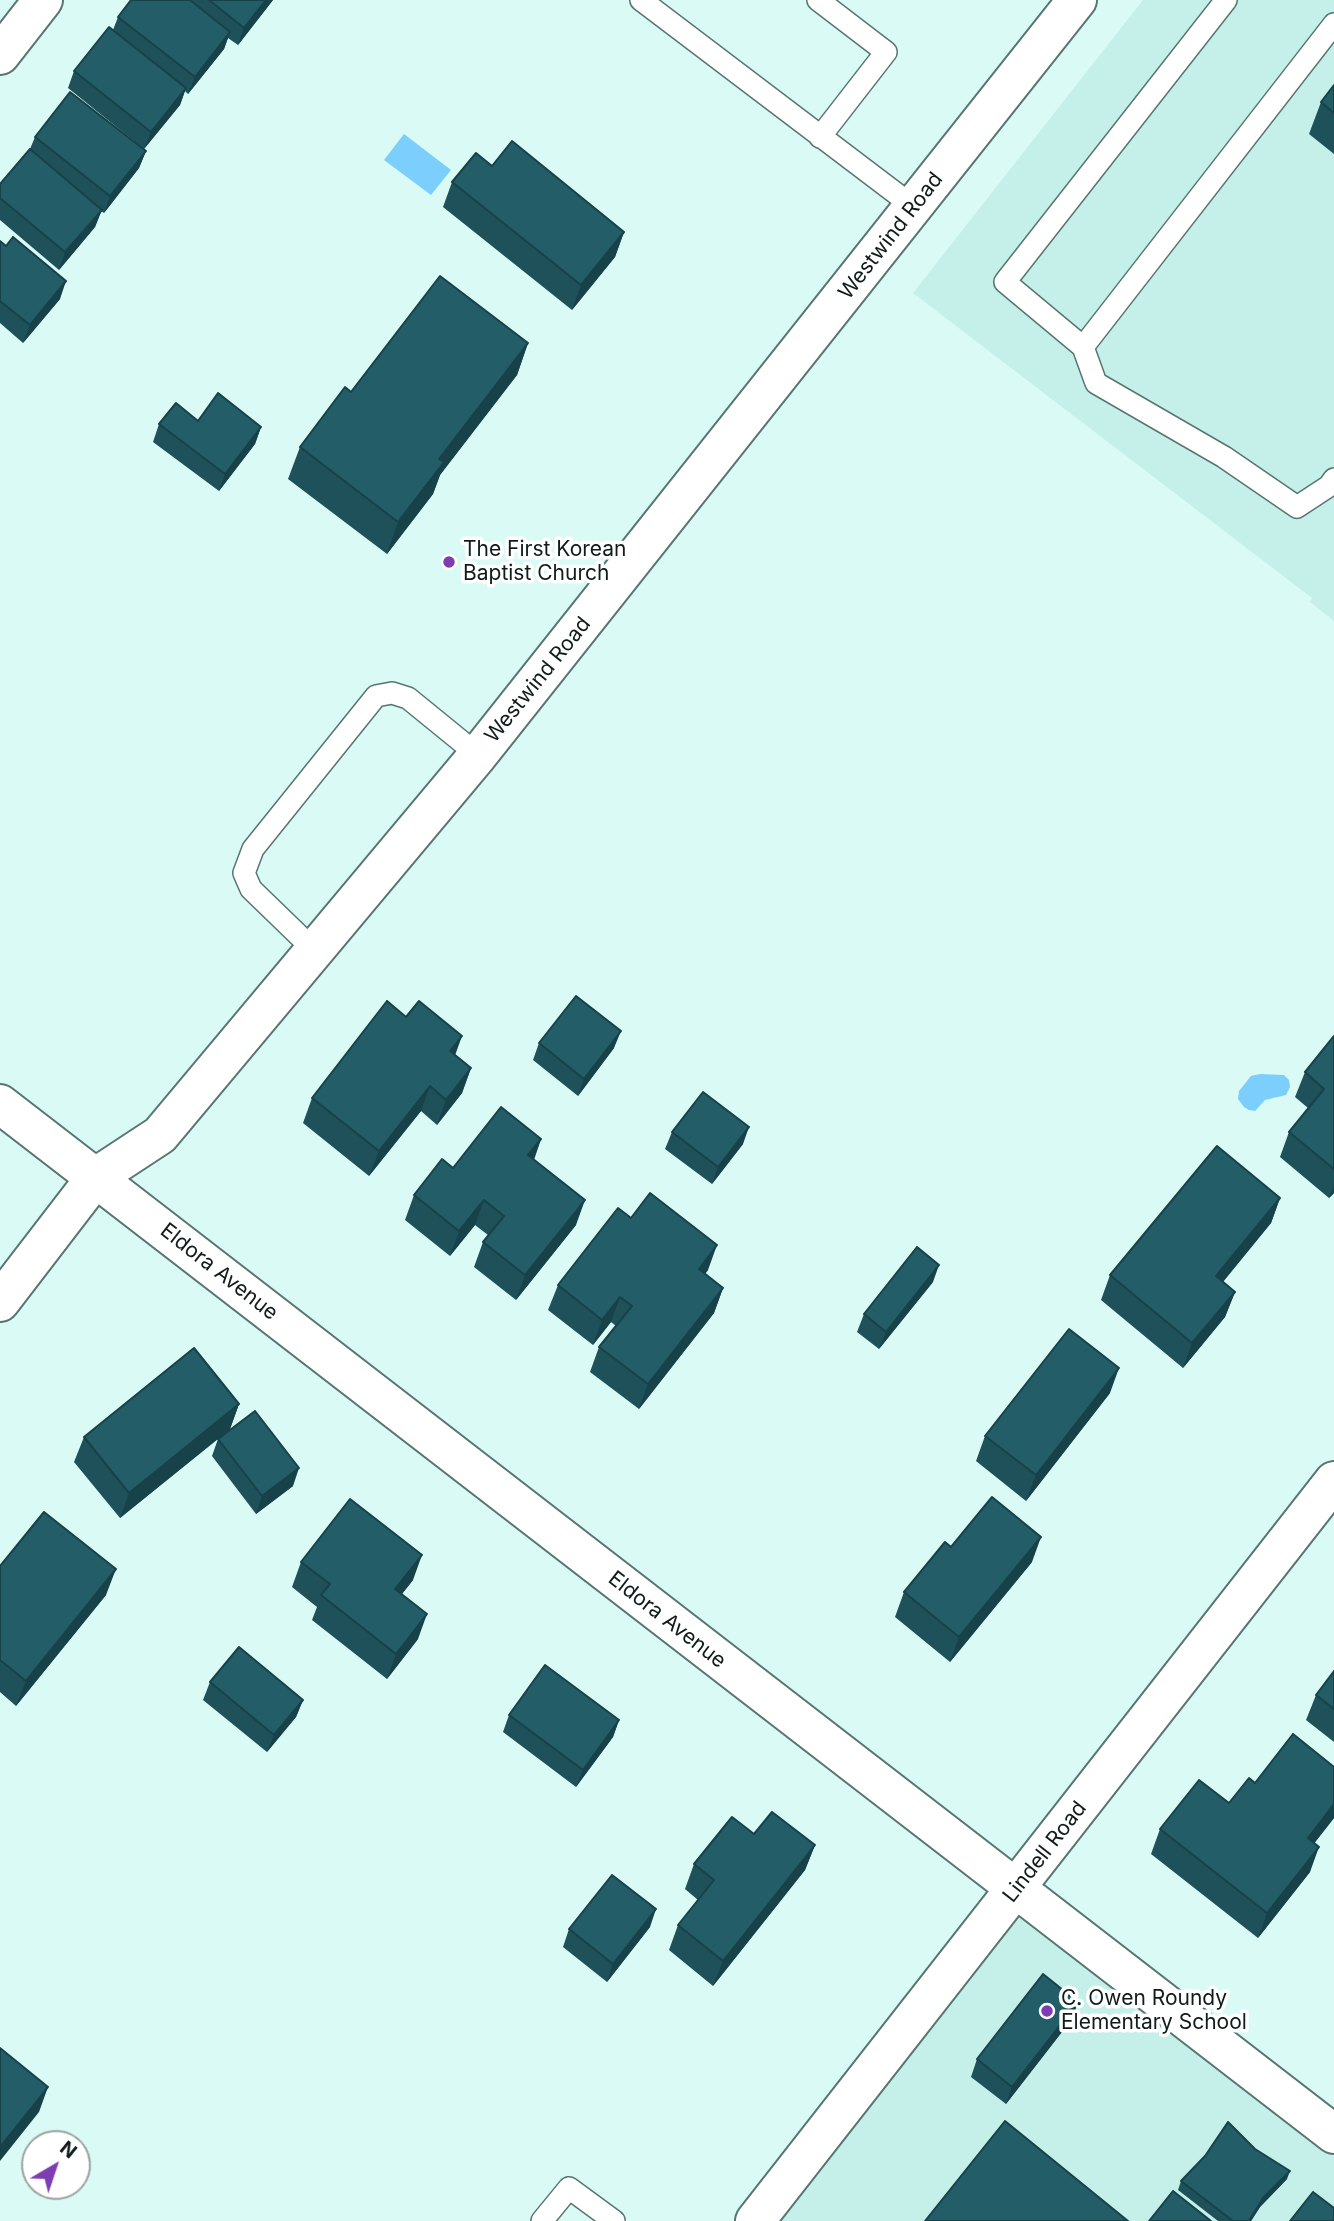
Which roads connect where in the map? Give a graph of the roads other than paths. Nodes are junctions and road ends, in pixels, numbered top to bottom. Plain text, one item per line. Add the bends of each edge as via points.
1 (43, 0) edge
2 (641, 0) edge
3 (818, 0) edge
4 (1077, 0) edge
5 (1226, 0) edge
6 (1334, 24) edge
7 (0, 55) edge
8 (820, 137) junction
9 (914, 207) junction
10 (1083, 347) junction
11 (1334, 479) edge
12 (478, 755) junction
13 (315, 951) junction
14 (0, 1104) edge
15 (96, 1177) junction
16 (0, 1302) edge
17 (1334, 1481) edge
18 (1015, 1890) junction
19 (1334, 2134) edge
20 (542, 2221) edge
21 (614, 2221) edge
22 (755, 2221) edge

1 - 7 street
2 - 8 lane
3 - 8 lane via 886,52
4 - 9 street, Westwind Road
5 - 10 lane via 1005,282
6 - 10 lane
8 - 9 lane
9 - 12 street, Westwind Road
10 - 11 lane via 1096,383 1224,457 1297,507
12 - 13 street, Westwind Road
12 - 13 lane via 408,698 376,696 253,849 244,873 251,889
13 - 15 street, Westwind Road via 160,1135
14 - 15 street, Eldora Avenue
15 - 16 street, Westwind Road
15 - 18 street, Eldora Avenue
17 - 18 street, Lindell Road
18 - 19 street, Eldora Avenue
18 - 22 street, Lindell Road
20 - 21 lane via 569,2188

